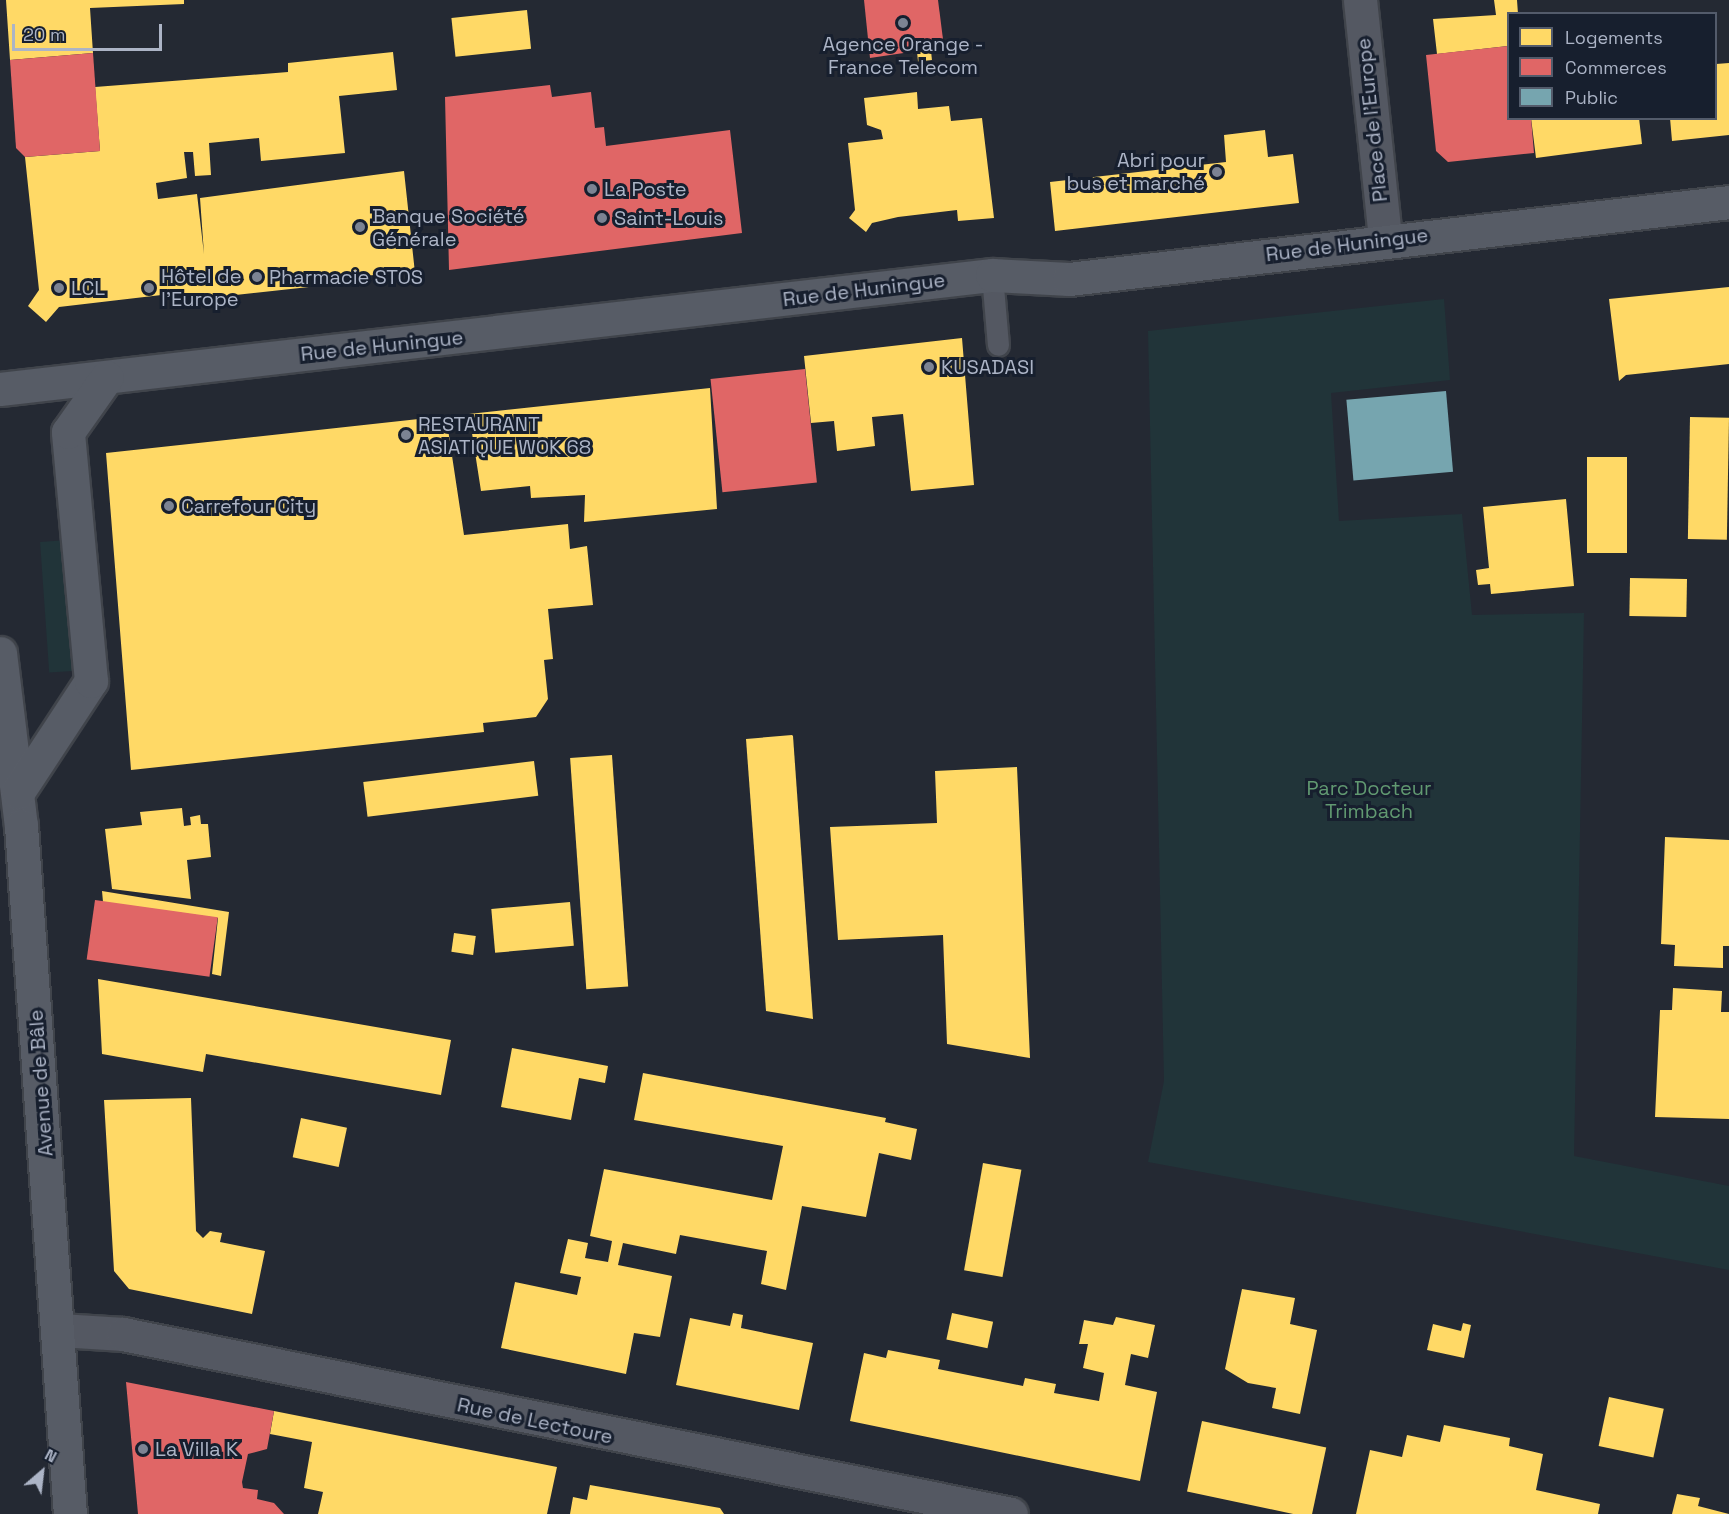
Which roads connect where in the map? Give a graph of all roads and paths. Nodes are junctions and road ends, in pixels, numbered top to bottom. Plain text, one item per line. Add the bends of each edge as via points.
1 (1360, 0) edge
2 (1729, 202) edge
3 (1385, 239) junction
4 (992, 275) junction
5 (998, 345) dead end
6 (107, 377) junction
7 (0, 390) edge
8 (0, 653) edge
9 (18, 792) junction
10 (12, 860) edge
11 (60, 1330) junction
12 (70, 1514) edge
13 (1011, 1514) edge

1 - 3 street, Place de l'Europe
2 - 3 main road, Rue de Huningue
3 - 4 main road, Rue de Huningue via 1069,279
4 - 5 lane
4 - 6 main road, Rue de Huningue
6 - 7 main road, Rue de Huningue
6 - 9 main road via 68,432 91,681
8 - 9 main road, Avenue de Bâle
9 - 10 main road, Avenue de Bâle
10 - 11 main road, Avenue de Bâle
11 - 12 main road, Avenue de Bâle
11 - 13 street, Rue de Lectoure via 123,1334 574,1430

